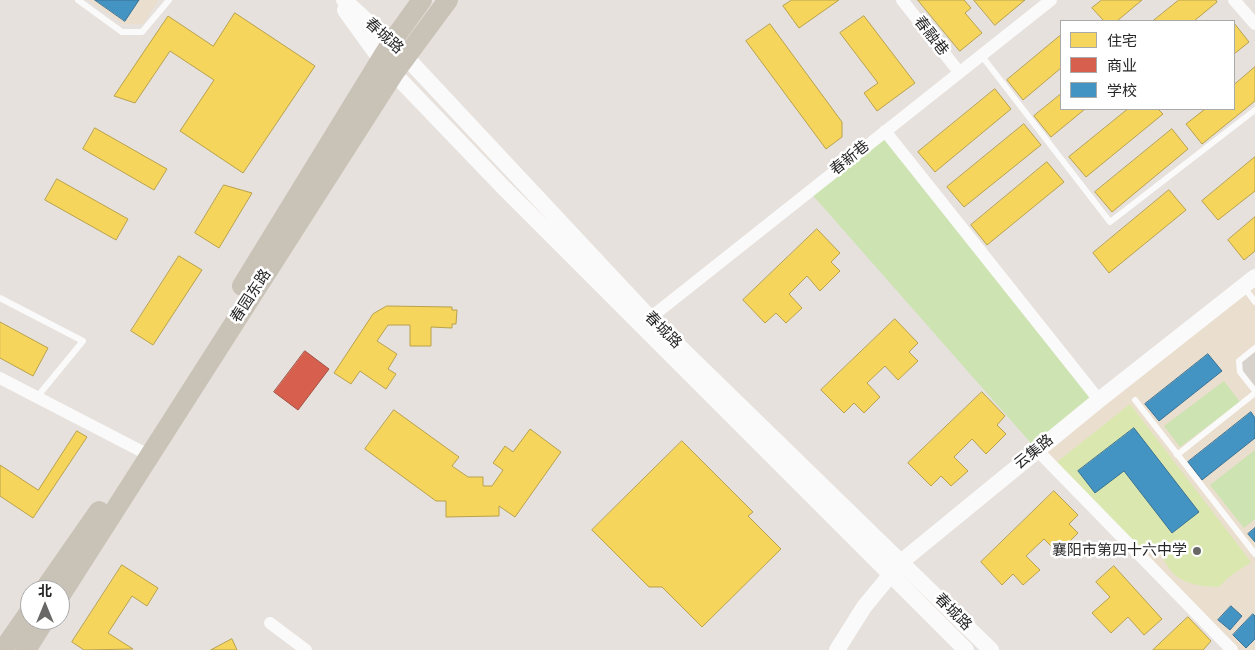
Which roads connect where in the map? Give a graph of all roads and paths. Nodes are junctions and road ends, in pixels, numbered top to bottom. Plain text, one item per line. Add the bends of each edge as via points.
1 (78, 0) edge
2 (169, 0) edge
3 (334, 0) edge
4 (344, 0) edge
5 (422, 0) edge
6 (448, 0) edge
7 (902, 0) edge
8 (1051, 0) edge
9 (1234, 0) edge
10 (1255, 24) edge
11 (391, 43) junction
12 (981, 55) junction
13 (406, 56) junction
14 (387, 67) junction
15 (959, 72) junction
16 (1255, 110) edge
17 (884, 131) junction
18 (1249, 282) edge
19 (0, 298) edge
20 (1255, 302) edge
21 (650, 318) junction
22 (1255, 348) edge
23 (0, 378) edge
24 (1255, 392) edge
25 (36, 397) junction
26 (1099, 400) junction
27 (1135, 400) dead end
28 (1037, 450) junction
29 (141, 451) junction
30 (1177, 455) junction
31 (1255, 554) edge
32 (902, 562) junction
33 (890, 575) junction
34 (51, 580) edge
35 (70, 580) edge
36 (270, 623) dead end
37 (20, 625) edge
38 (39, 630) edge
39 (3, 650) edge
40 (26, 650) edge
41 (306, 650) edge
42 (837, 650) edge
43 (966, 650) edge
44 (991, 650) edge
45 (1232, 650) edge

1 - 2 lane via 122,32 142,32
3 - 14 street, 春城路
4 - 11 street, 春城路
5 - 11 main road, 春园东路
6 - 13 main road, 春园东路
7 - 15 street, 春融巷
8 - 12 street, 春新巷
9 - 10 street
11 - 13 street, 春城路
11 - 14 main road, 春园东路
12 - 15 street, 春新巷
12 - 16 lane via 1110,222
13 - 14 main road, 春园东路
13 - 21 street, 春城路
14 - 29 main road, 春园东路
14 - 33 street, 春城路
14 - 35 main road, 春园东路
15 - 17 street, 春新巷
17 - 21 street, 春新巷
17 - 26 street
18 - 20 lane
18 - 26 street, 云集路
19 - 25 lane via 83,341
21 - 32 street, 春城路
22 - 24 lane via 1239,361 1240,372
23 - 25 street
24 - 30 lane
25 - 29 street
26 - 28 street, 云集路
27 - 30 lane
28 - 32 street, 云集路
28 - 45 street
29 - 34 main road, 春园东路
30 - 31 lane
32 - 33 street, 云集路
32 - 44 street, 春城路
33 - 42 street, 云集路 via 864,607
33 - 43 street, 春城路
36 - 41 street
37 - 39 main road
38 - 40 main road

